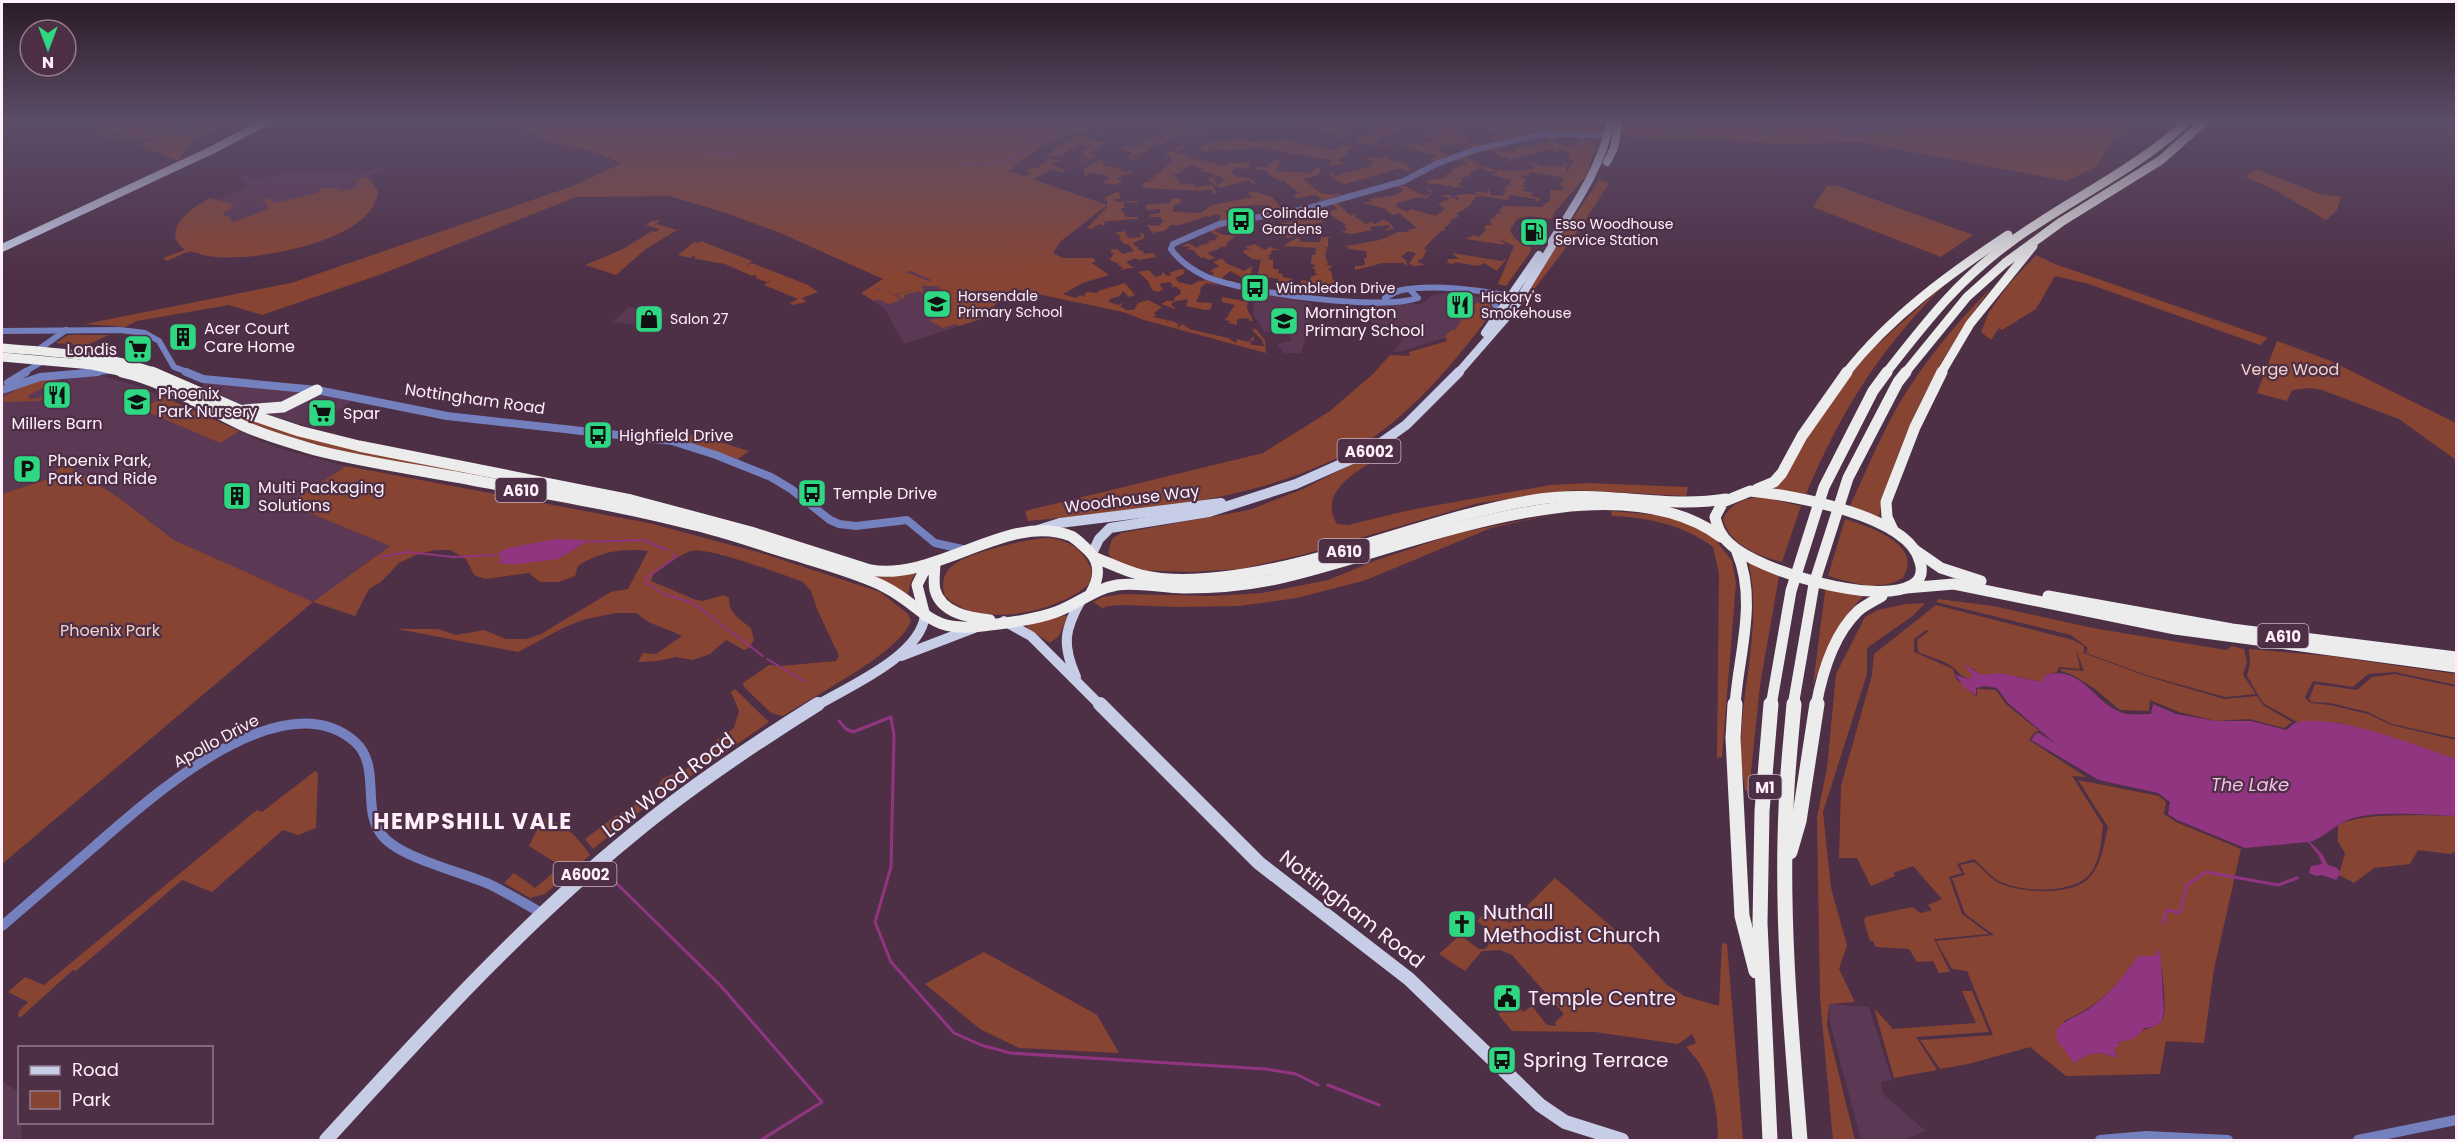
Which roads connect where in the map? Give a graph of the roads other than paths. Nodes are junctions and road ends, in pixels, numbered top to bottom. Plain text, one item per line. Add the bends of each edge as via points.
1 (162, 173) edge
2 (1419, 173) edge
3 (1595, 173) edge
4 (1598, 173) edge
5 (2120, 173) edge
6 (2141, 173) edge
7 (1591, 182) junction
8 (2037, 224) junction
9 (2040, 236) junction
10 (1552, 241) junction
11 (2, 248) edge
12 (1465, 290) junction
13 (1411, 291) junction
14 (1432, 291) junction
15 (1490, 296) junction
16 (1418, 298) junction
17 (1396, 299) junction
18 (1512, 301) junction
19 (1499, 312) junction
20 (66, 330) junction
21 (2, 331) edge
22 (2, 350) edge
23 (35, 352) junction
24 (1473, 354) junction
25 (53, 356) junction
26 (2, 357) edge
27 (18, 358) junction
28 (92, 365) junction
29 (118, 370) junction
30 (79, 372) junction
31 (12, 380) junction
32 (2, 390) edge
33 (317, 390) junction
34 (278, 409) junction
35 (235, 410) junction
36 (268, 422) junction
37 (1788, 461) junction
38 (1750, 491) junction
39 (1726, 499) junction
40 (1664, 500) junction
41 (1237, 502) junction
42 (1033, 531) junction
43 (1894, 531) junction
44 (1721, 537) junction
45 (935, 543) junction
46 (968, 550) junction
47 (1915, 550) junction
48 (1736, 551) junction
49 (1093, 555) junction
50 (952, 556) junction
51 (935, 562) junction
52 (936, 578) junction
53 (1906, 588) junction
54 (1892, 592) junction
55 (1086, 596) junction
56 (926, 616) junction
57 (1002, 621) junction
58 (980, 626) junction
59 (2457, 657) edge
60 (889, 662) junction
61 (2457, 667) edge
62 (1078, 680) junction
63 (1785, 871) junction
64 (543, 914) junction
65 (2, 926) edge
66 (1761, 991) junction
67 (2457, 1119) edge
68 (326, 1140) edge
69 (1622, 1140) edge
70 (1770, 1140) edge
71 (1800, 1140) edge
72 (2100, 1140) edge
73 (2228, 1140) edge
74 (2358, 1140) edge

1 - 11 main road
2 - 17 street via 1305,209 1219,224 1173,244 1171,249 1186,266 1239,287 1340,301
3 - 7 main road, Woodhouse Way / A6002
4 - 7 main road, Woodhouse Way / A6002
5 - 8 highway, M1
6 - 9 highway, M1
7 - 10 main road, Woodhouse Way / A6002
8 - 37 highway via 2011,234 1962,263 1900,315 1852,366
8 - 66 highway, M1 via 1970,275 1905,343 1863,405 1813,516 1792,585 1771,695 1759,878
9 - 43 highway, M1 via 1970,324 1933,388 1886,502 1887,517
9 - 63 highway, M1 via 1967,297 1900,378 1873,423 1839,500 1812,591 1794,698
10 - 18 main road, Woodhouse Way / A6002
10 - 18 main road, Woodhouse Way / A6002 via 1549,251
12 - 14 street
12 - 15 street
12 - 18 street
13 - 14 street
13 - 16 street
13 - 17 street via 1398,291
14 - 16 street
15 - 18 street
15 - 19 street
16 - 17 street via 1409,303
18 - 19 main road, Woodhouse Way / A6002
18 - 24 main road, Woodhouse Way / A6002
19 - 24 main road, Woodhouse Way / A6002
20 - 21 street, Nottingham Road
20 - 23 street
20 - 33 street, Nottingham Road via 145,333 159,341 174,367 203,379
22 - 23 highway, A610
23 - 25 highway, A610
23 - 27 street
24 - 41 main road, Woodhouse Way / A6002 via 1446,387 1406,425 1368,452 1296,484
25 - 27 highway, A610
25 - 28 highway, A610
25 - 31 street
25 - 35 highway, A610 via 117,361 147,369
26 - 27 highway, A610
27 - 31 street via 22,367
28 - 29 highway, A610
28 - 30 street
29 - 30 street
29 - 56 highway, A610 via 154,382 247,428 292,444 628,510 760,544 886,587
30 - 32 street via 30,379
31 - 32 street
33 - 34 highway
33 - 45 street, Nottingham Road via 447,416 672,441 771,477 839,524 907,520
34 - 35 highway
34 - 36 highway
35 - 36 highway, A610
36 - 51 highway, A610 via 359,446 630,500 768,536 879,571 908,571
37 - 38 highway via 1774,482
37 - 40 highway via 1769,480 1750,487 1705,497
38 - 39 highway
38 - 43 highway via 1777,494 1868,519
39 - 40 highway, A610 via 1700,503
39 - 44 highway via 1715,513
40 - 49 highway, A610 via 1581,496 1523,501 1454,517 1316,560 1227,576 1149,577 1126,573
41 - 42 main road, Woodhouse Way / A6002 via 1060,523
41 - 49 main road, Woodhouse Way / A6002 via 1209,512 1110,528 1098,539
42 - 46 highway
42 - 49 highway via 1062,533 1078,540
43 - 47 highway
44 - 48 highway
44 - 55 highway, A610 via 1691,519 1660,510 1613,505 1552,507 1490,518 1272,580 1188,588 1119,585
45 - 46 street, Nottingham Road
45 - 51 street
46 - 50 highway
47 - 53 highway via 1922,572
47 - 59 highway, A610 via 1941,568 1962,576 2064,599 2272,635
48 - 54 highway via 1855,591
48 - 66 highway via 1743,566 1746,593 1733,738 1742,916
49 - 55 highway via 1098,579
50 - 51 highway, A610
50 - 52 highway
51 - 52 highway
51 - 56 highway via 923,573 916,590
52 - 57 highway via 938,598 948,608 971,617
53 - 54 highway
53 - 61 highway, A610 via 1954,584 2187,631
54 - 63 highway, M1 via 1860,607 1839,638 1827,667 1812,723 1799,821
55 - 57 highway via 1054,612
55 - 62 main road, Nottingham Road via 1069,622 1064,642
56 - 58 highway, A610 via 955,627
56 - 60 main road, Low Wood Road / A6002 via 921,633
57 - 58 highway, A610
57 - 62 main road, Nottingham Road via 1031,636
58 - 60 main road, A6002
60 - 64 main road, Low Wood Road / A6002 via 745,751 665,807
62 - 69 main road, Nottingham Road via 1259,863 1409,979 1540,1105 1565,1122
63 - 71 highway, M1 via 1790,1024
64 - 65 street, Apollo Drive via 490,885 393,847 374,826 368,765 359,746 351,737 333,729 303,723 276,726 247,738 177,778
64 - 68 main road, Low Wood Road / A6002
66 - 70 highway, M1
67 - 74 street
72 - 73 street via 2146,1136

